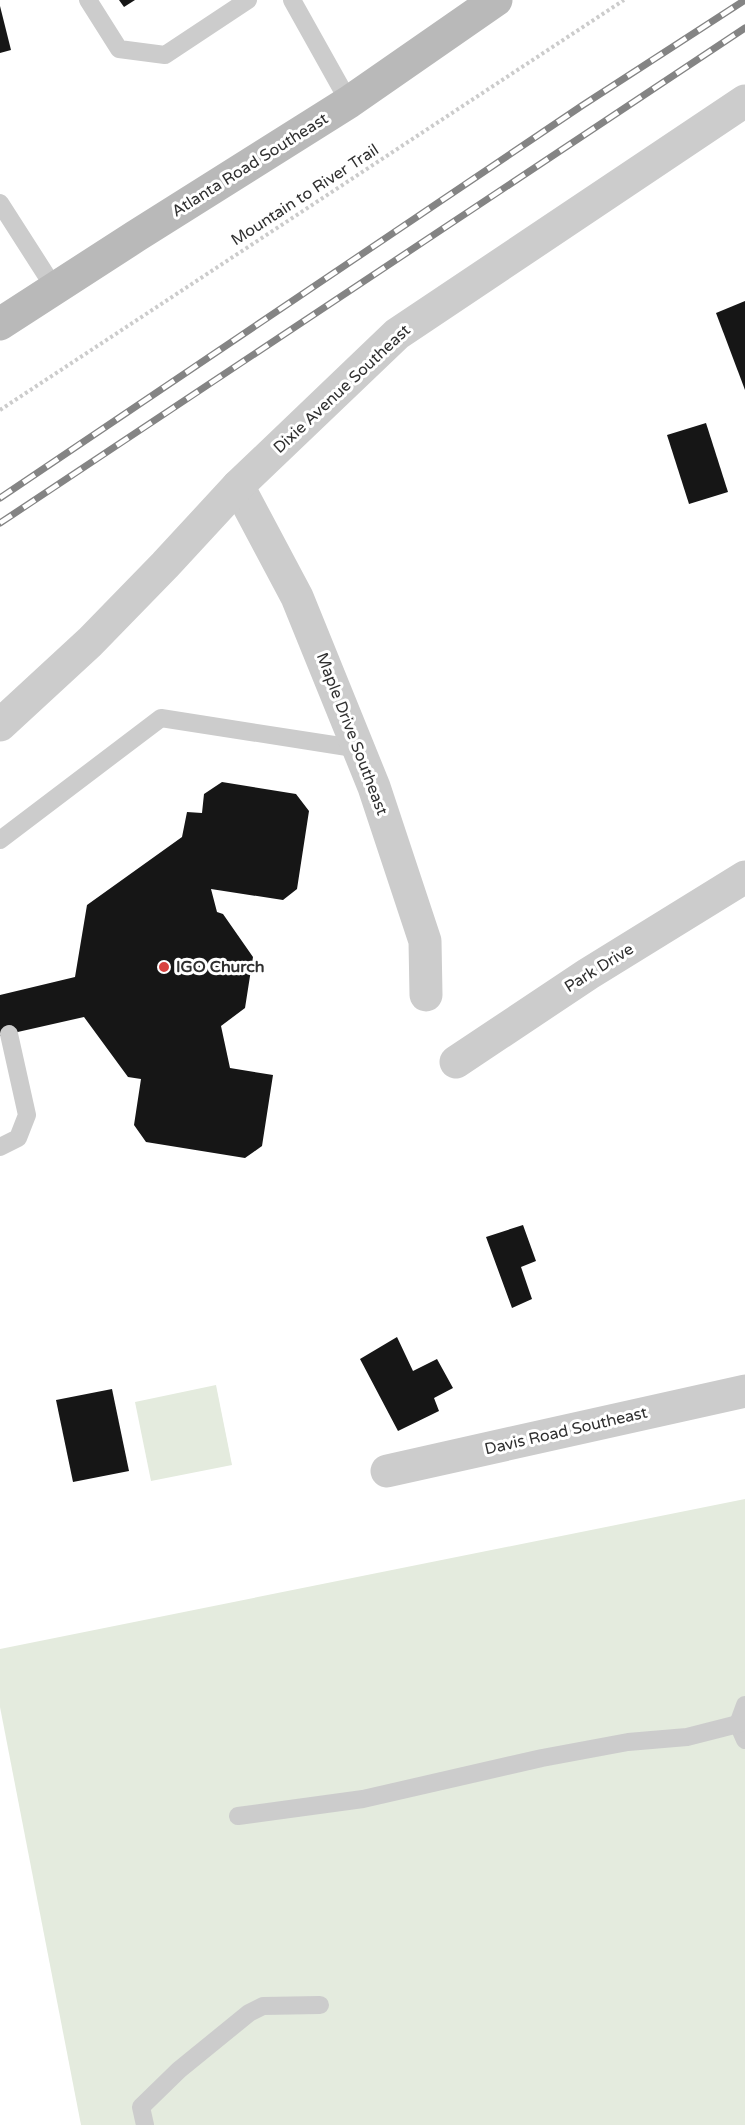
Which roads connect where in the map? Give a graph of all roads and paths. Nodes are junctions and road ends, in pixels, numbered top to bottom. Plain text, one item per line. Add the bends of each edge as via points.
1 (88, 0) edge
2 (248, 0) edge
3 (292, 0) edge
4 (496, 0) edge
5 (624, 0) edge
6 (745, 101) edge
7 (350, 102) junction
8 (0, 203) edge
9 (55, 289) junction
10 (0, 324) edge
11 (0, 410) edge
12 (238, 486) junction
13 (5, 718) edge
14 (360, 749) junction
15 (0, 840) edge
16 (745, 877) edge
17 (426, 994) dead end
18 (9, 1034) dead end
19 (456, 1062) dead end
20 (0, 1147) edge
21 (745, 1391) edge
22 (387, 1471) dead end
23 (745, 1706) edge
24 (742, 1732) edge
25 (238, 1816) dead end
26 (320, 2005) dead end
27 (145, 2125) edge

1 - 2 lane via 120,49 165,55
3 - 7 lane
4 - 7 main road, Atlanta Road Southeast
5 - 11 path, Mountain to River Trail
6 - 12 street, Dixie Avenue Southeast via 397,334
7 - 9 main road, Atlanta Road Southeast
8 - 9 lane
9 - 10 main road, Atlanta Road Southeast
12 - 13 street, Dixie Avenue Southeast via 90,642
12 - 14 street, Maple Drive Southeast via 297,597
14 - 15 lane via 161,718
14 - 17 street, Maple Drive Southeast via 425,941
16 - 19 street, Park Drive
18 - 20 lane via 27,1115 18,1138
21 - 22 street, Davis Road Southeast
23 - 24 lane
24 - 25 lane via 628,1742 363,1799
26 - 27 lane via 263,2006 249,2013 141,2106

